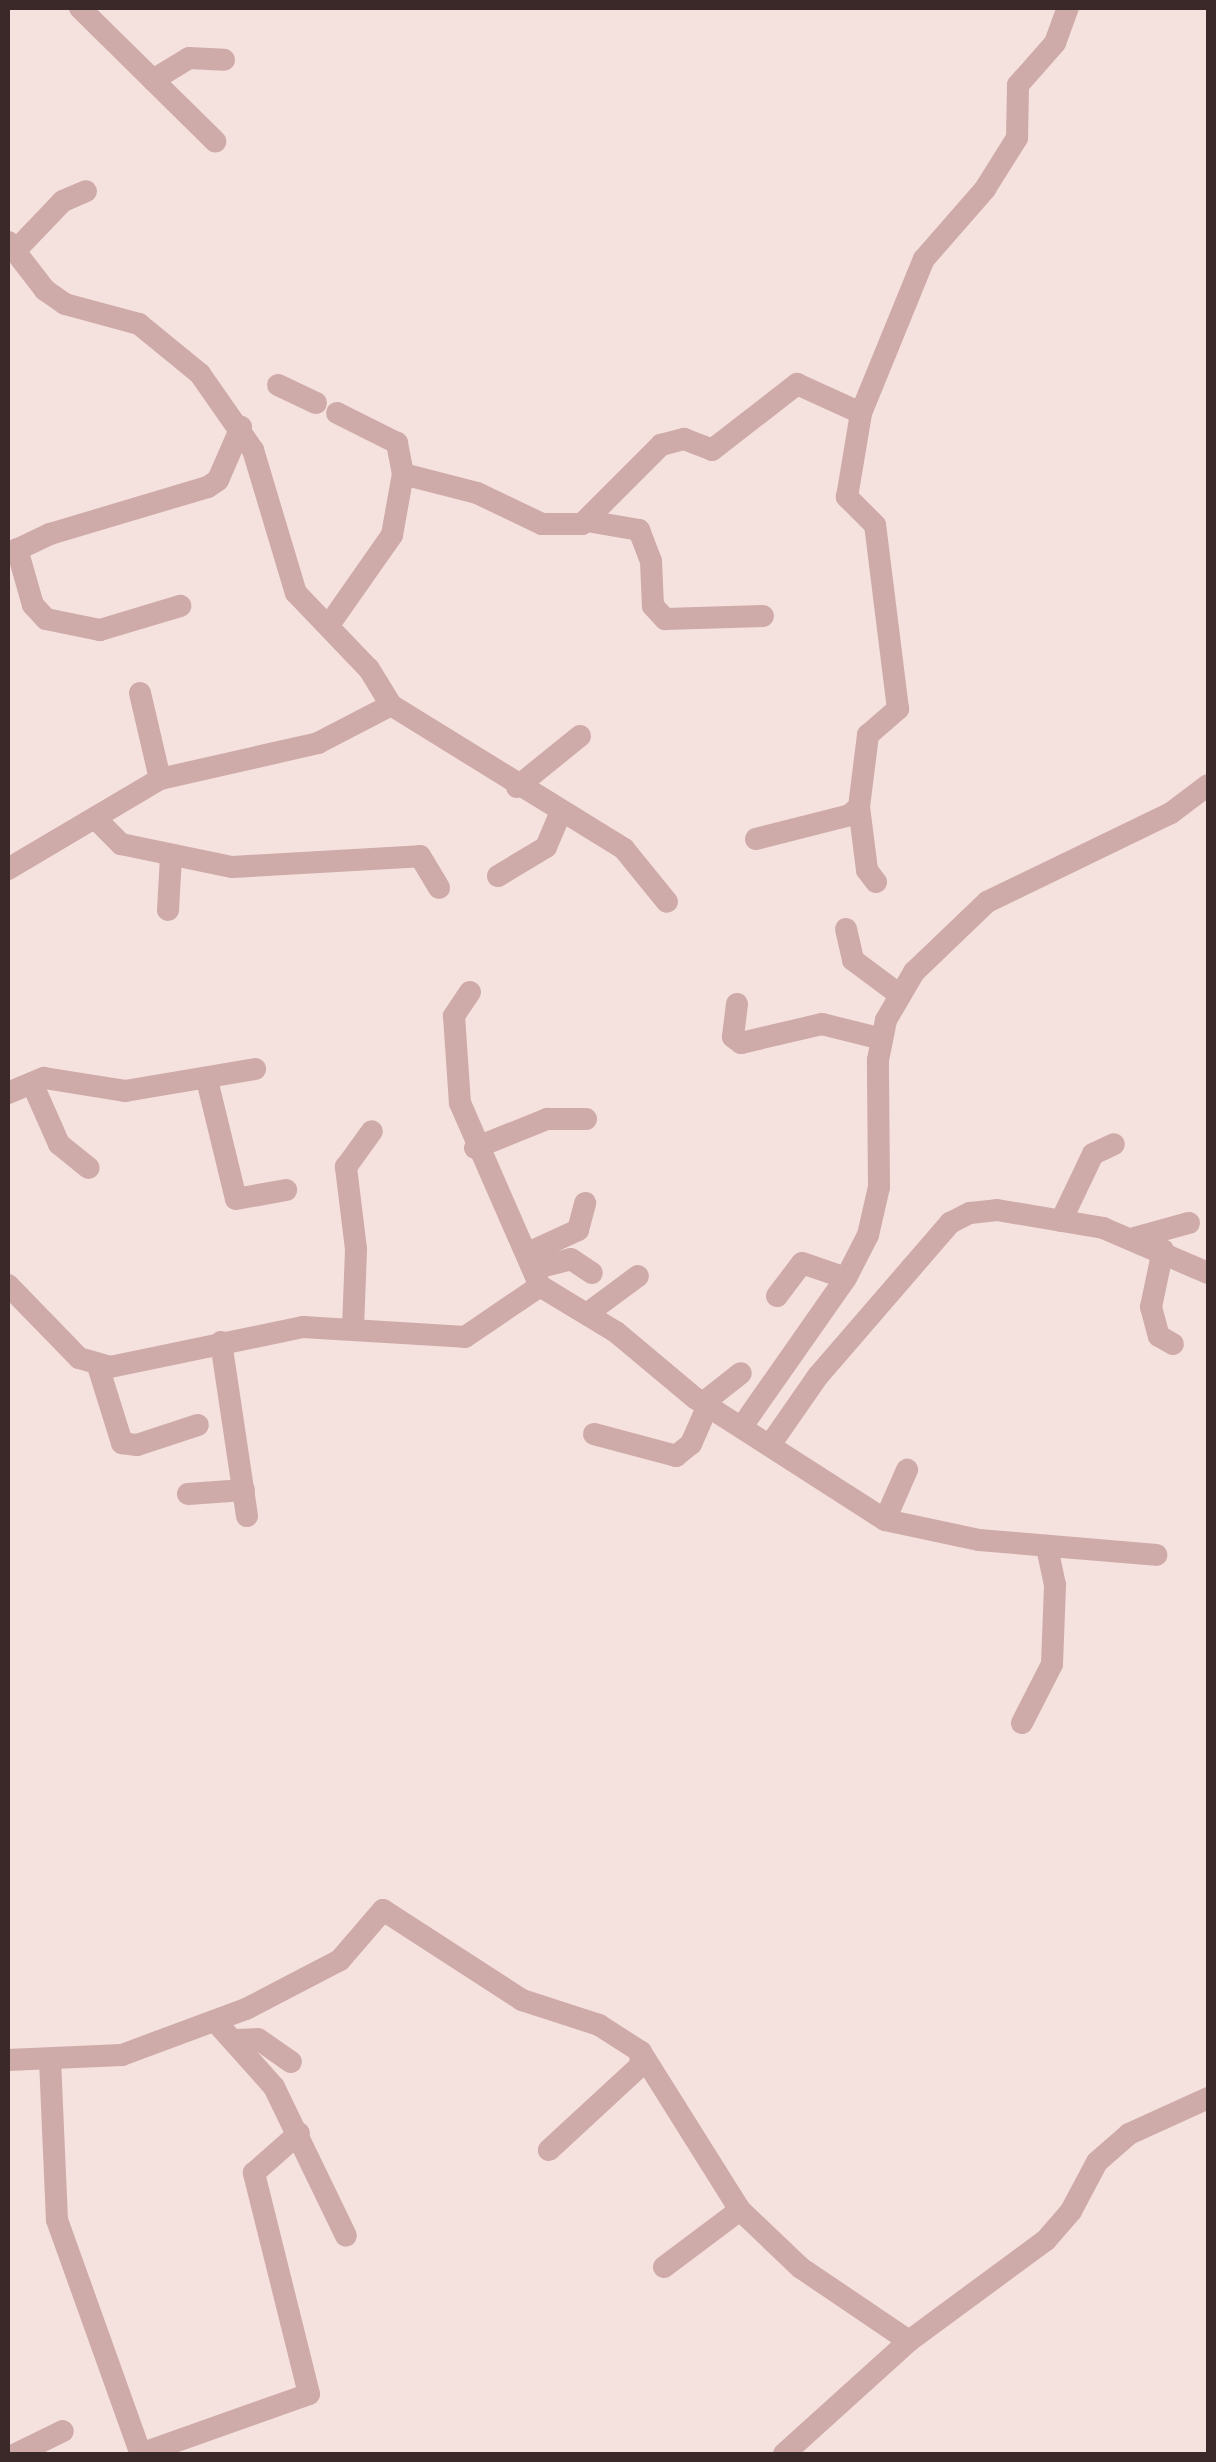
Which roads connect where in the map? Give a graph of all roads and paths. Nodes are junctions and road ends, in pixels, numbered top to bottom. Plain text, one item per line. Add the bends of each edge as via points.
1 (80, 8) edge
2 (1068, 8) edge
3 (224, 60) dead end
4 (153, 80) junction
5 (216, 141) dead end
6 (86, 191) dead end
7 (12, 246) edge
8 (278, 385) dead end
9 (861, 413) junction
10 (241, 427) junction
11 (403, 474) junction
12 (594, 524) junction
13 (12, 551) edge
14 (180, 606) dead end
15 (763, 616) dead end
16 (329, 625) junction
17 (140, 693) dead end
18 (391, 705) junction
19 (580, 736) dead end
20 (160, 778) junction
21 (1208, 785) edge
22 (517, 787) junction
23 (859, 807) junction
24 (561, 811) junction
25 (96, 818) junction
26 (756, 839) dead end
27 (171, 856) junction
28 (8, 869) edge
29 (498, 876) dead end
30 (876, 882) dead end
31 (439, 888) dead end
32 (667, 902) dead end
33 (168, 910) dead end
34 (846, 929) dead end
35 (470, 992) dead end
36 (900, 996) junction
37 (737, 1004) dead end
38 (882, 1039) junction
39 (255, 1068) dead end
40 (207, 1080) junction
41 (32, 1083) junction
42 (8, 1094) edge
43 (586, 1119) dead end
44 (372, 1131) dead end
45 (1114, 1144) dead end
46 (475, 1148) junction
47 (89, 1168) dead end
48 (286, 1190) dead end
49 (586, 1203) dead end
50 (1061, 1221) junction
51 (1189, 1223) dead end
52 (1134, 1238) junction
53 (1162, 1250) junction
54 (536, 1269) junction
55 (592, 1273) dead end
56 (1208, 1273) edge
57 (638, 1276) dead end
58 (846, 1278) junction
59 (8, 1284) edge
60 (777, 1296) dead end
61 (588, 1313) junction
62 (354, 1328) junction
63 (222, 1342) junction
64 (1173, 1344) dead end
65 (98, 1366) junction
66 (741, 1372) dead end
67 (701, 1417) junction
68 (198, 1424) dead end
69 (594, 1434) dead end
70 (758, 1436) junction
71 (907, 1470) dead end
72 (244, 1490) junction
73 (188, 1494) dead end
74 (248, 1516) dead end
75 (886, 1520) junction
76 (1047, 1546) junction
77 (1156, 1555) dead end
78 (1022, 1724) dead end
79 (215, 2021) junction
80 (235, 2040) junction
81 (644, 2057) junction
82 (8, 2060) edge
83 (50, 2060) junction
84 (291, 2062) dead end
85 (1208, 2098) edge
86 (299, 2133) junction
87 (549, 2150) dead end
88 (740, 2210) junction
89 (346, 2236) dead end
90 (664, 2267) dead end
91 (909, 2341) junction
92 (63, 2431) dead end
93 (16, 2454) edge
94 (140, 2454) edge
95 (784, 2454) edge

1 - 4 street
2 - 9 street via 1055,43 1018,85 1017,138 985,189 924,258
3 - 4 street via 189,58
4 - 5 street
6 - 7 street via 63,201
7 - 10 street via 65,304 139,324 168,342
8 - 11 street via 398,443
9 - 12 street via 797,384 712,450 684,439 661,445
9 - 23 street via 846,497 875,525 898,709 868,735
10 - 13 street via 218,480 208,487
10 - 16 street via 270,494 288,579
11 - 12 street via 477,493 542,524
11 - 16 street via 392,535
12 - 15 street via 633,528 647,544 653,606 665,619
13 - 14 street via 33,605 46,619 100,630
16 - 18 street
17 - 20 street
18 - 20 street via 318,743
18 - 22 street
19 - 22 street
20 - 25 street
21 - 36 street via 1172,813 988,902 914,972
22 - 24 street
23 - 26 street via 850,816
23 - 30 street via 867,870
24 - 29 street via 537,856
24 - 32 street via 624,849
25 - 27 street via 112,840
25 - 28 street
27 - 31 street via 270,870 420,856
27 - 33 street
34 - 36 street via 854,960
35 - 46 street via 458,1005 453,1037 455,1079
36 - 38 street
37 - 38 street via 733,1037 741,1042 822,1024
38 - 58 street via 879,1188 868,1235
39 - 40 street
40 - 41 street via 125,1091 54,1078
40 - 48 street via 236,1198
41 - 42 street
41 - 47 street via 59,1144
43 - 46 street via 547,1120
44 - 62 street via 346,1167 356,1249
45 - 50 street via 1093,1154
46 - 54 street
49 - 54 street via 578,1230
50 - 52 street
50 - 70 street via 997,1210 950,1223
51 - 52 street
52 - 53 street
53 - 56 street
53 - 64 street via 1152,1307 1159,1336
54 - 55 street via 571,1259
54 - 61 street
54 - 62 street via 465,1337
57 - 61 street
58 - 60 street via 802,1262
58 - 70 street
59 - 65 street via 79,1358
61 - 67 street
62 - 63 street via 303,1327
63 - 65 street
63 - 72 street
65 - 68 street via 122,1443 136,1445
66 - 67 street
67 - 69 street via 676,1456
67 - 70 street
70 - 75 street
71 - 75 street
72 - 73 street
72 - 74 street
75 - 76 street
76 - 77 street
76 - 78 street via 1055,1585 1052,1664
79 - 80 street
79 - 81 street via 340,1960 382,1910 522,2000 614,2032
79 - 83 street via 122,2055
80 - 84 street via 258,2039
80 - 86 street via 274,2086
81 - 87 street
81 - 88 street
82 - 83 street
83 - 94 street via 57,2220
85 - 91 street via 1129,2134 1097,2162 1071,2211 1046,2240
86 - 89 street
86 - 94 street via 254,2173 309,2394
88 - 90 street
88 - 91 street via 801,2268
91 - 95 street
92 - 93 street

